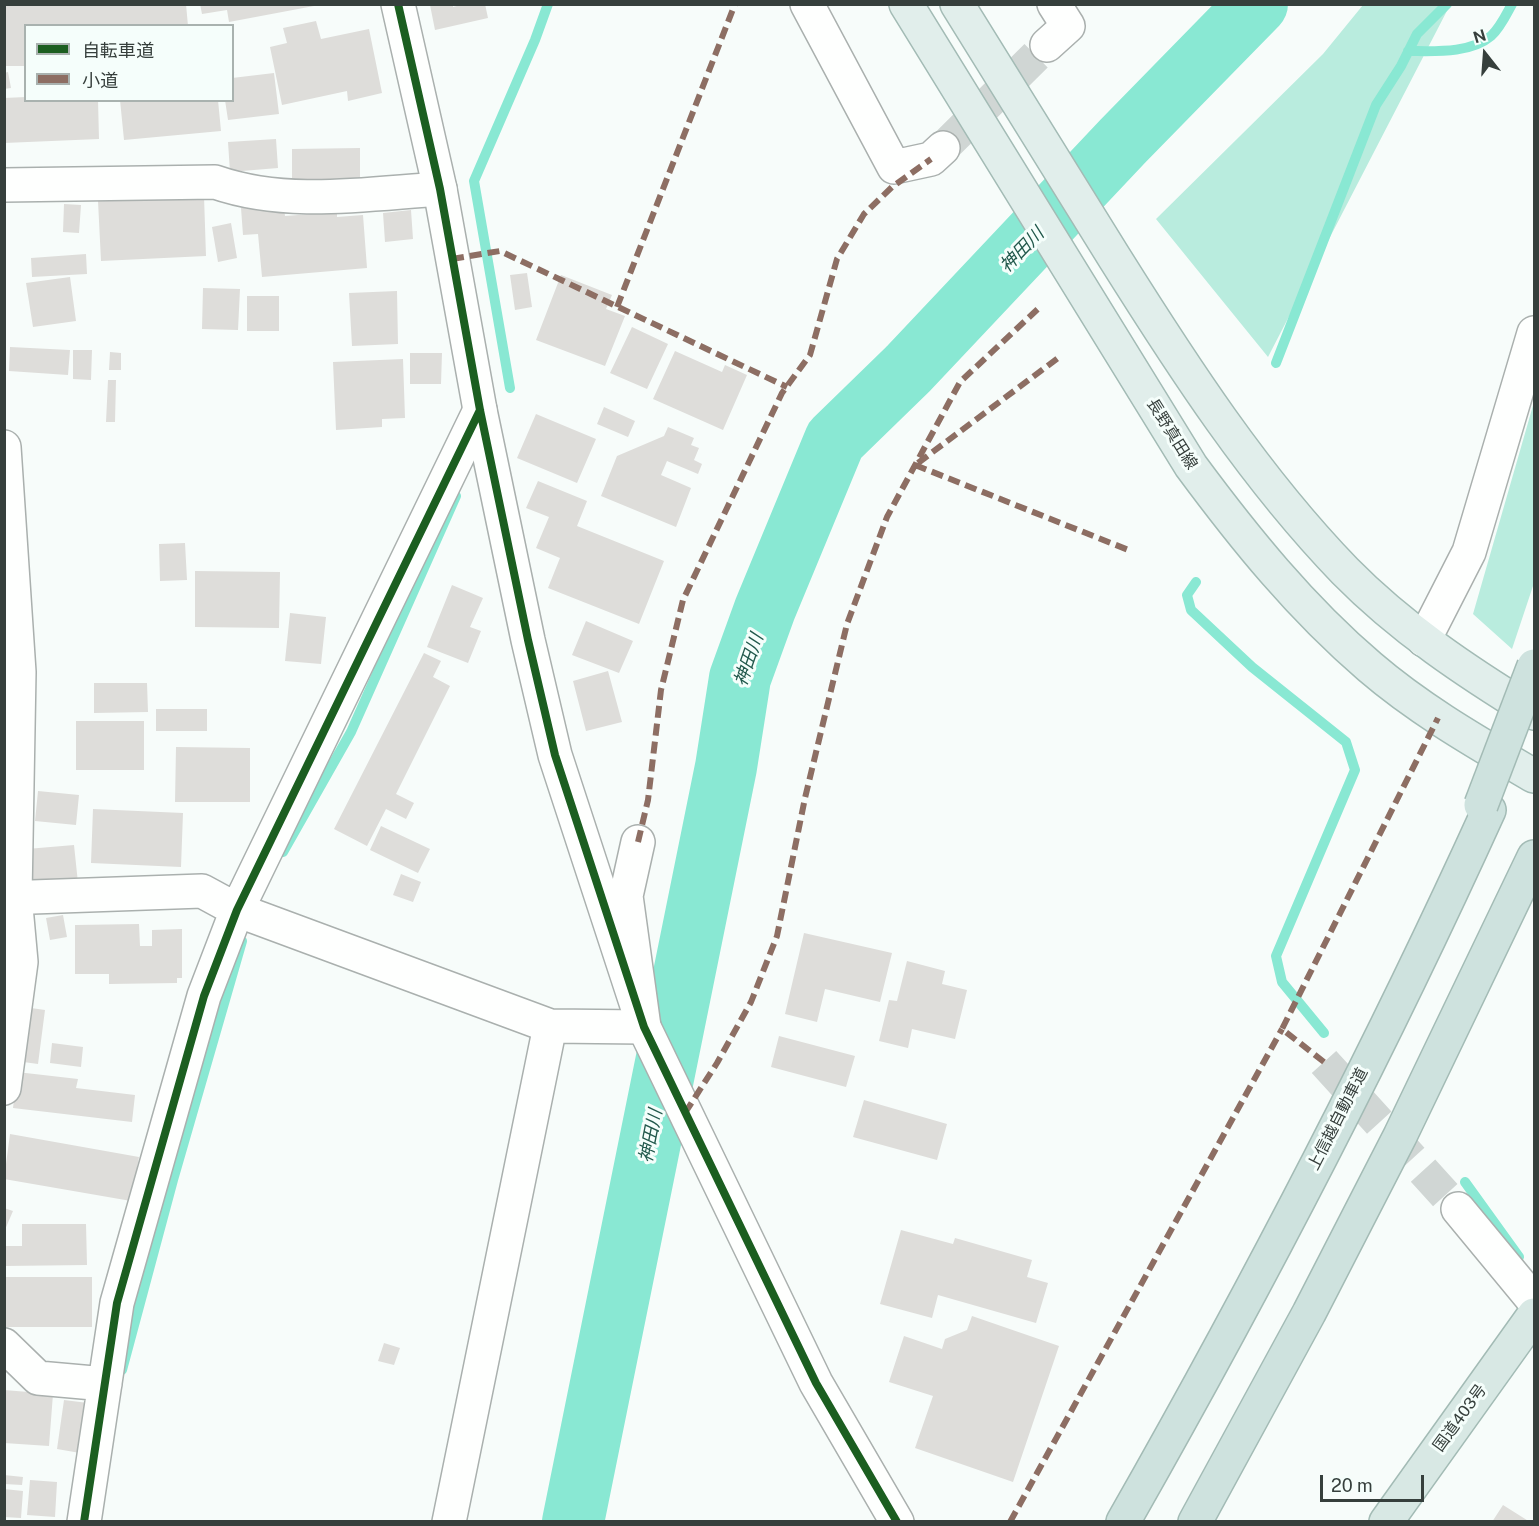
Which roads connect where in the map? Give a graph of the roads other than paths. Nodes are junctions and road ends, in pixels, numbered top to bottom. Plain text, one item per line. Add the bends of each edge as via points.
1 (398, 4) edge
2 (807, 4) edge
3 (906, 4) edge
4 (957, 4) edge
5 (1054, 4) edge
6 (1047, 45) tunnel mouth
7 (943, 148) tunnel mouth
8 (4, 185) edge
9 (440, 189) junction
10 (1534, 333) edge
11 (480, 410) junction
12 (4, 447) edge
13 (1424, 640) junction
14 (1534, 666) edge
15 (1534, 708) edge
16 (1534, 713) edge
17 (1534, 776) edge
18 (1485, 807) junction
19 (638, 842) dead end
20 (1534, 857) edge
21 (10, 897) edge
22 (1534, 902) edge
23 (237, 910) junction
24 (550, 1026) junction
25 (644, 1027) junction
26 (4, 1088) edge
27 (1458, 1209) tunnel mouth
28 (1534, 1301) edge
29 (1534, 1315) edge
30 (4, 1345) edge
31 (105, 1384) junction
32 (1218, 1483) junction
33 (84, 1521) edge
34 (449, 1521) edge
35 (897, 1521) edge
36 (1124, 1521) edge
37 (1195, 1521) edge
38 (1386, 1521) edge

1 - 9 street
2 - 7 street via 894,167 931,159
3 - 17 main road, 長野真田線 via 1191,466 1231,520 1280,580 1372,669 1438,718
4 - 13 main road via 1157,325 1257,468 1346,572
5 - 6 street via 1068,26
8 - 9 street via 215,182 245,192 290,198
9 - 11 street
10 - 13 street via 1469,552
11 - 23 street
11 - 25 street via 555,754
12 - 21 street via 19,672
13 - 16 main road
14 - 18 highway, bridge
15 - 18 highway
18 - 36 highway, 上信越自動車道 via 1435,928 1188,1409
19 - 25 street via 626,896
20 - 32 highway via 1400,1136
21 - 23 street via 202,891
21 - 26 street via 21,962
22 - 32 highway via 1413,1148 1308,1341
23 - 24 street
23 - 31 street via 204,996 117,1303
24 - 25 street
24 - 34 street
25 - 35 street via 816,1383
27 - 28 street
29 - 38 highway, 国道403号
30 - 31 street via 38,1378
31 - 33 street
32 - 37 highway

